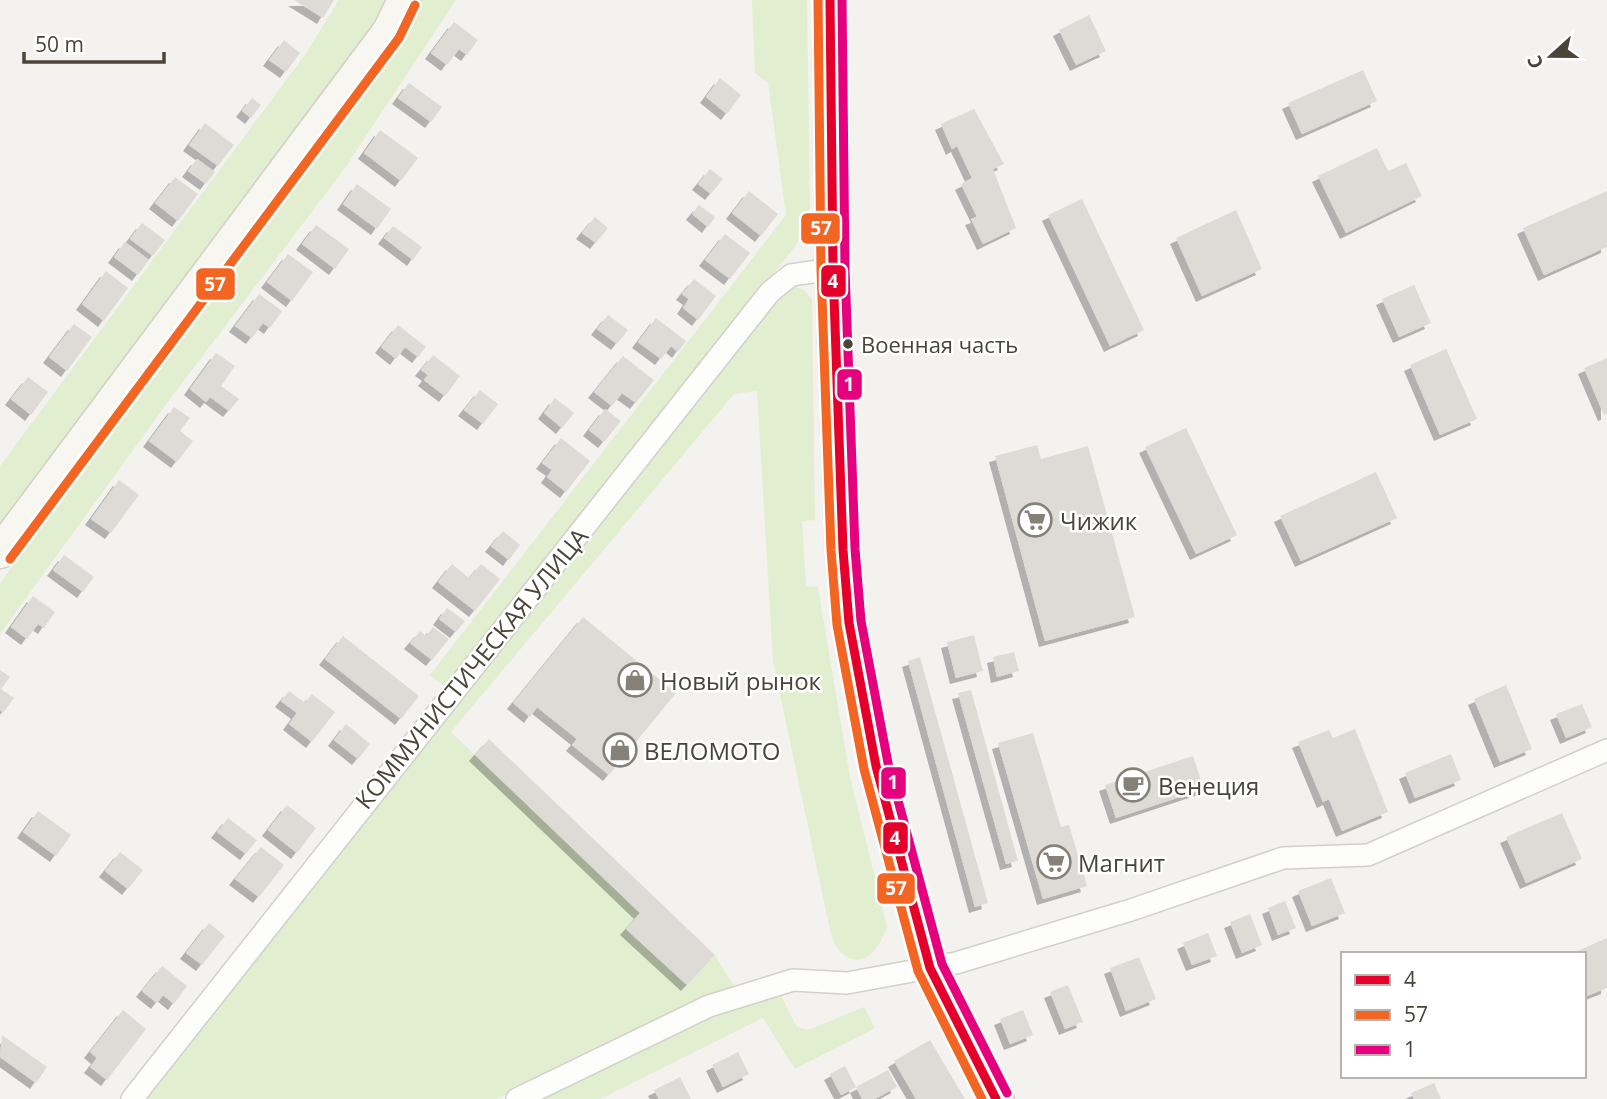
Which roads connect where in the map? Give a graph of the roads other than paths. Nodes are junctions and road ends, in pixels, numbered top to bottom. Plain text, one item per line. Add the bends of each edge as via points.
1 (404, 0) edge
2 (830, 0) edge
3 (833, 269) junction
4 (0, 552) edge
5 (1607, 750) edge
6 (930, 968) junction
7 (132, 1099) edge
8 (517, 1099) edge
9 (996, 1099) edge

1 - 4 main road via 389,31
2 - 3 main road
3 - 6 main road via 842,550 849,623 876,766
3 - 7 street, КОММУНИСТИЧЕСКАЯ УЛИЦА via 792,275 771,292
5 - 6 street via 1368,855 1283,858 1029,943
6 - 8 street via 847,983 793,979 709,1006
6 - 9 main road

